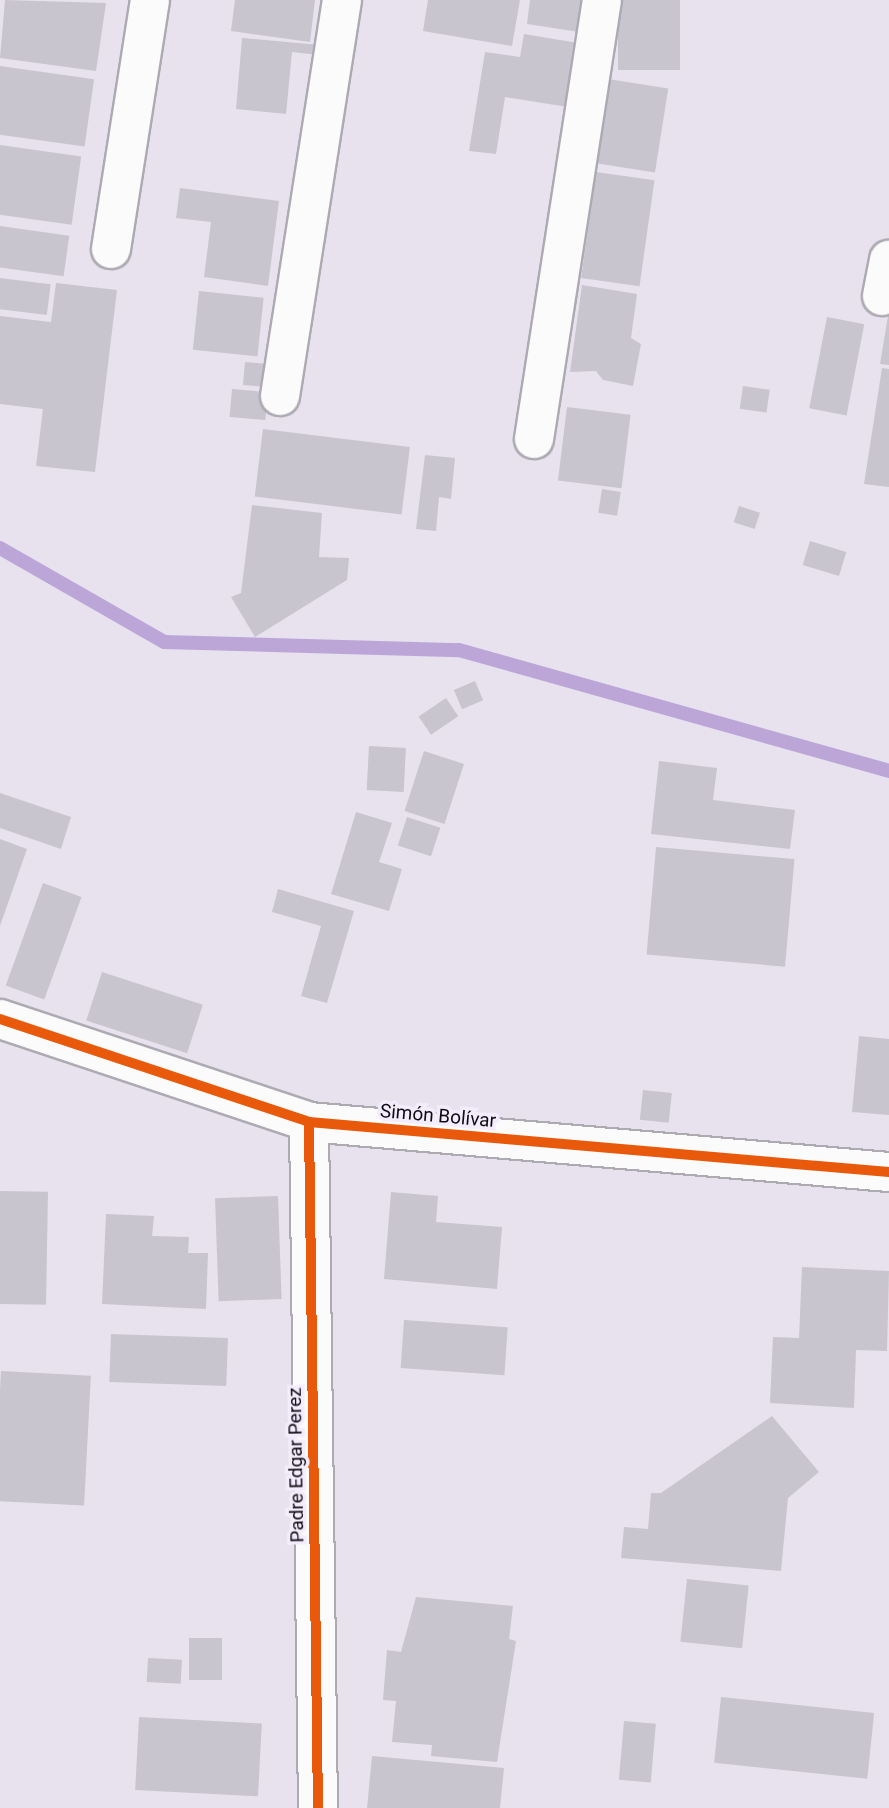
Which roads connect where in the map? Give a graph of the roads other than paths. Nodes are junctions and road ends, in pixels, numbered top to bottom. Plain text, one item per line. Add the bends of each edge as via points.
1 (149, 0) edge
2 (342, 0) edge
3 (602, 0) edge
4 (111, 249) dead end
5 (280, 396) dead end
6 (534, 439) dead end
7 (0, 1019) edge
8 (309, 1122) junction
9 (889, 1172) edge
10 (318, 1808) edge

1 - 4 street
2 - 5 street
3 - 6 street
7 - 8 street, Simón Bolívar
8 - 9 street, Simón Bolívar
8 - 10 street, Padre Edgar Perez

